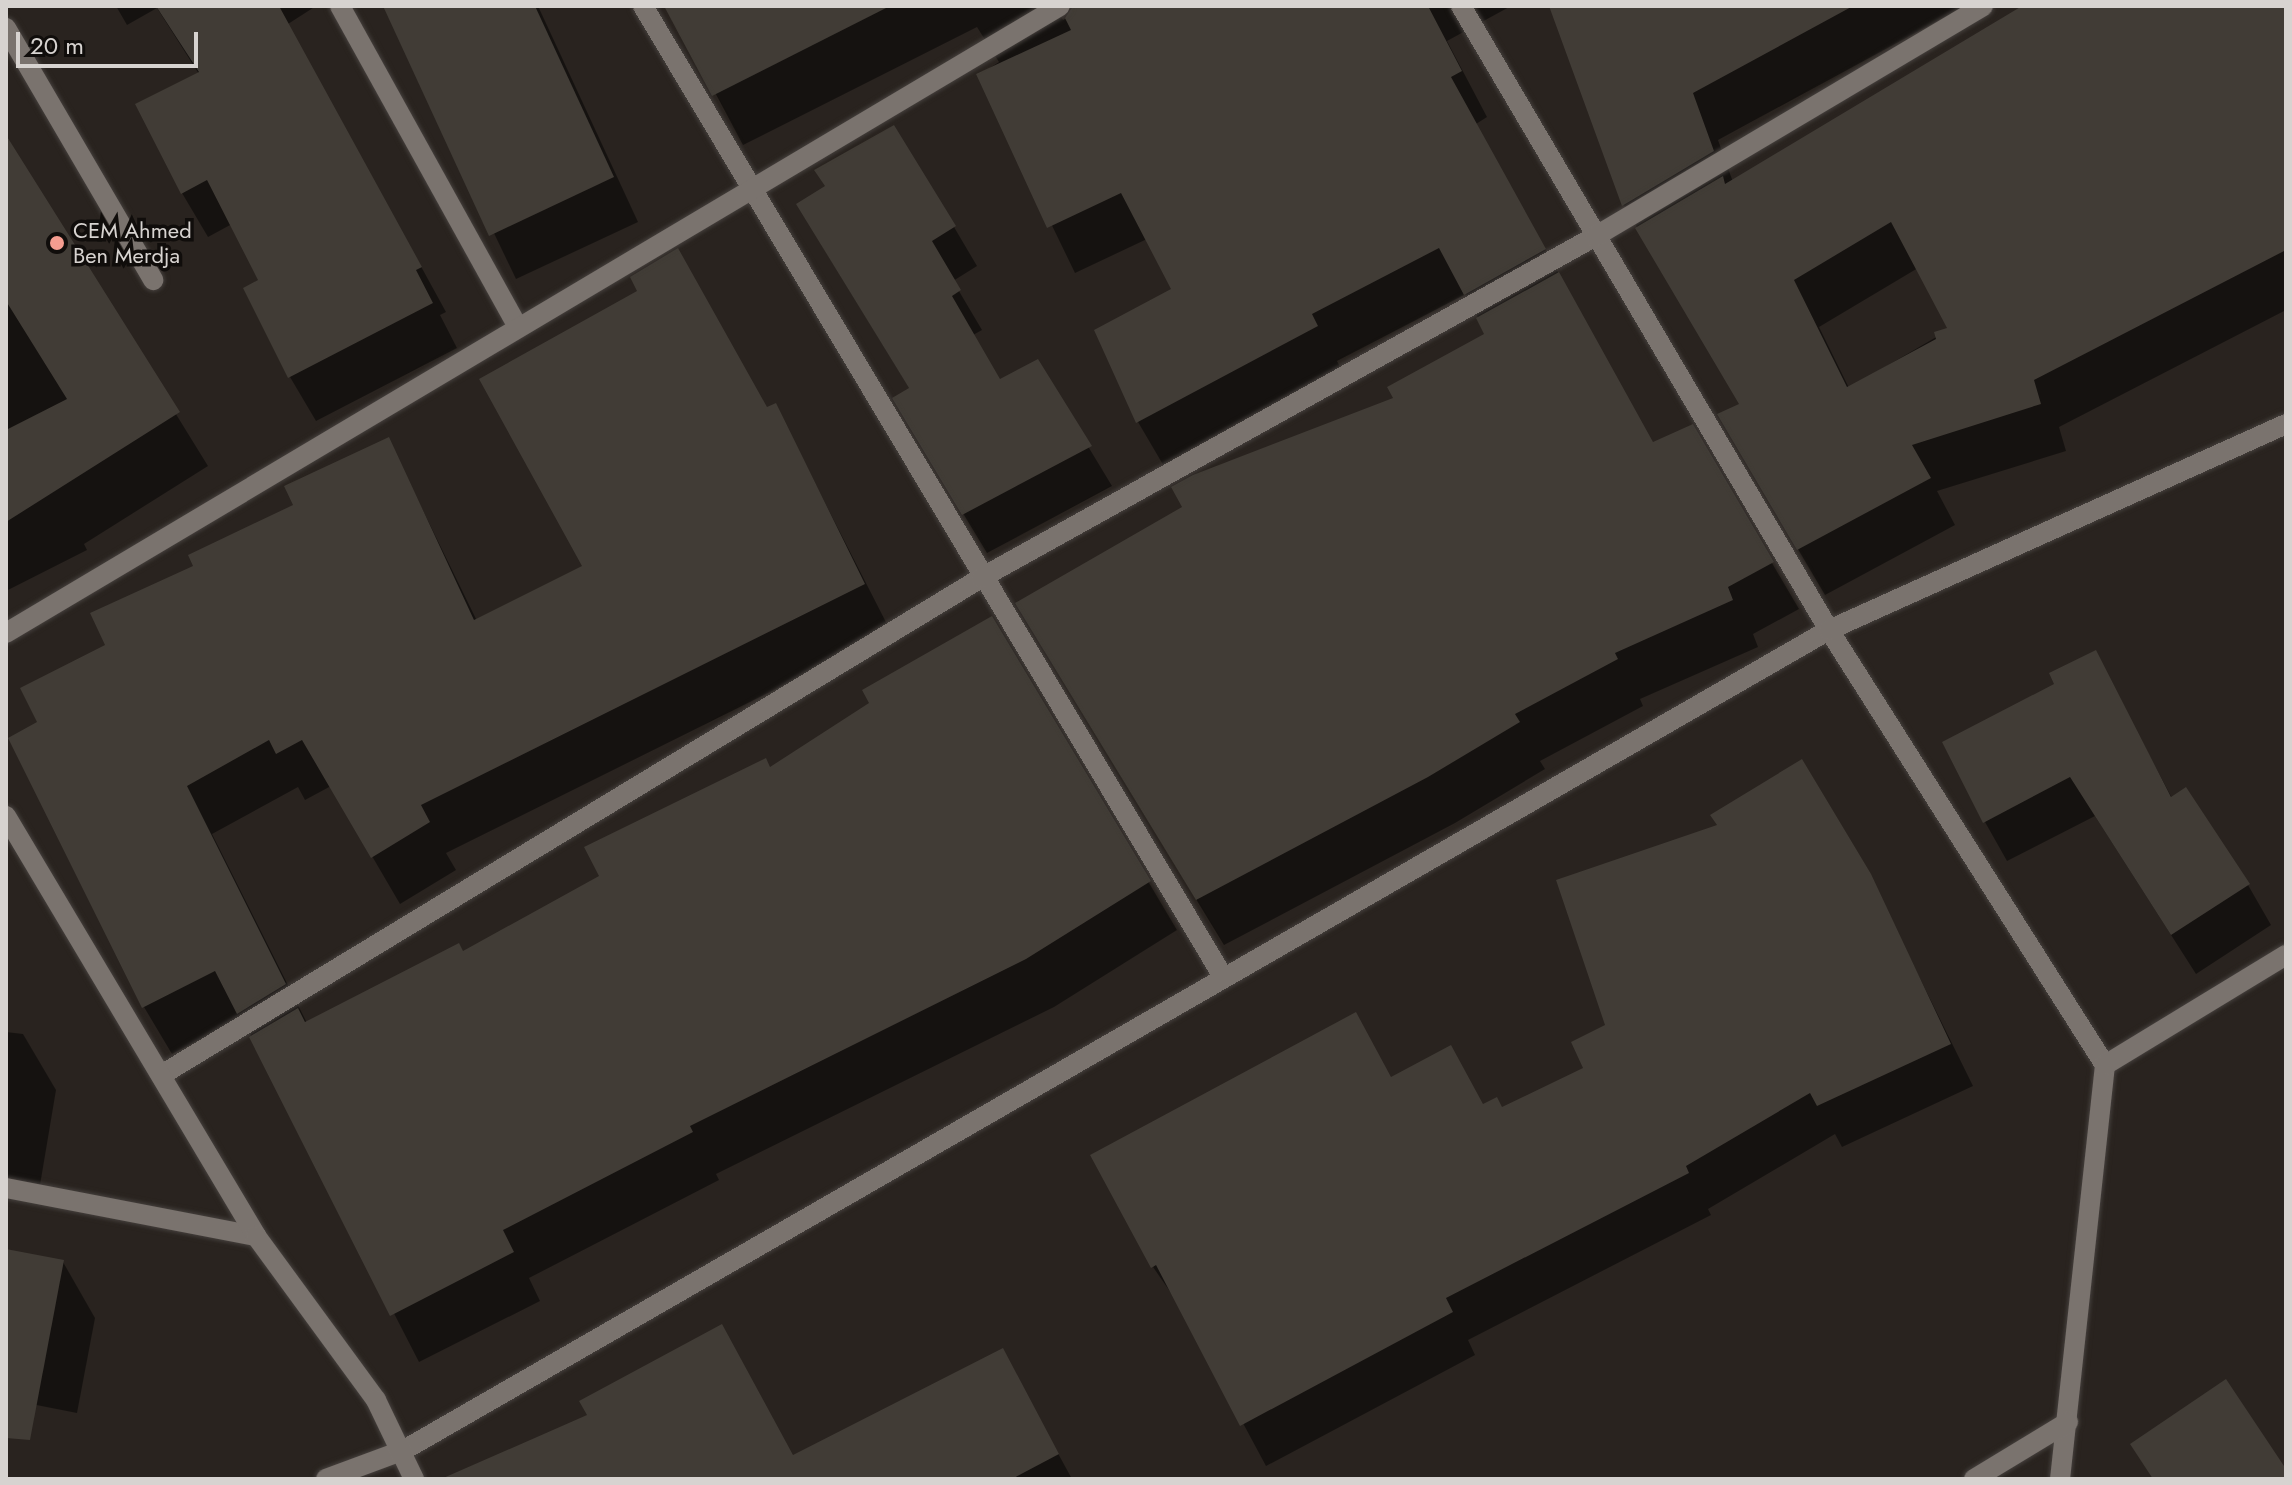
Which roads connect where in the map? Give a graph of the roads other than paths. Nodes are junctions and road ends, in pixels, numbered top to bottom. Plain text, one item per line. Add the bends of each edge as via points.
1 (340, 6) edge
2 (643, 6) edge
3 (1060, 6) edge
4 (1461, 6) edge
5 (1983, 6) edge
6 (6, 28) edge
7 (750, 190) junction
8 (1596, 236) junction
9 (153, 280) dead end
10 (517, 325) junction
11 (2286, 424) edge
12 (981, 578) junction
13 (1829, 630) junction
14 (6, 633) edge
15 (6, 816) edge
16 (2286, 955) edge
17 (1222, 975) junction
18 (2105, 1065) junction
19 (163, 1074) junction
20 (6, 1188) edge
21 (256, 1236) junction
22 (2068, 1422) junction
23 (404, 1450) junction
24 (326, 1479) edge
25 (414, 1479) edge
26 (1974, 1479) edge
27 (2060, 1479) edge

1 - 10 street
2 - 7 street
3 - 7 street
4 - 8 street
5 - 8 street
6 - 9 street
7 - 10 street
7 - 12 street
8 - 12 street
8 - 13 street
10 - 14 street
11 - 13 street
12 - 17 street
12 - 19 street
13 - 17 street
13 - 18 street
15 - 19 street
16 - 18 street
17 - 23 street
18 - 22 street
19 - 21 street
20 - 21 street
21 - 23 street via 376,1400
22 - 26 street
22 - 27 street
23 - 24 street
23 - 25 street

